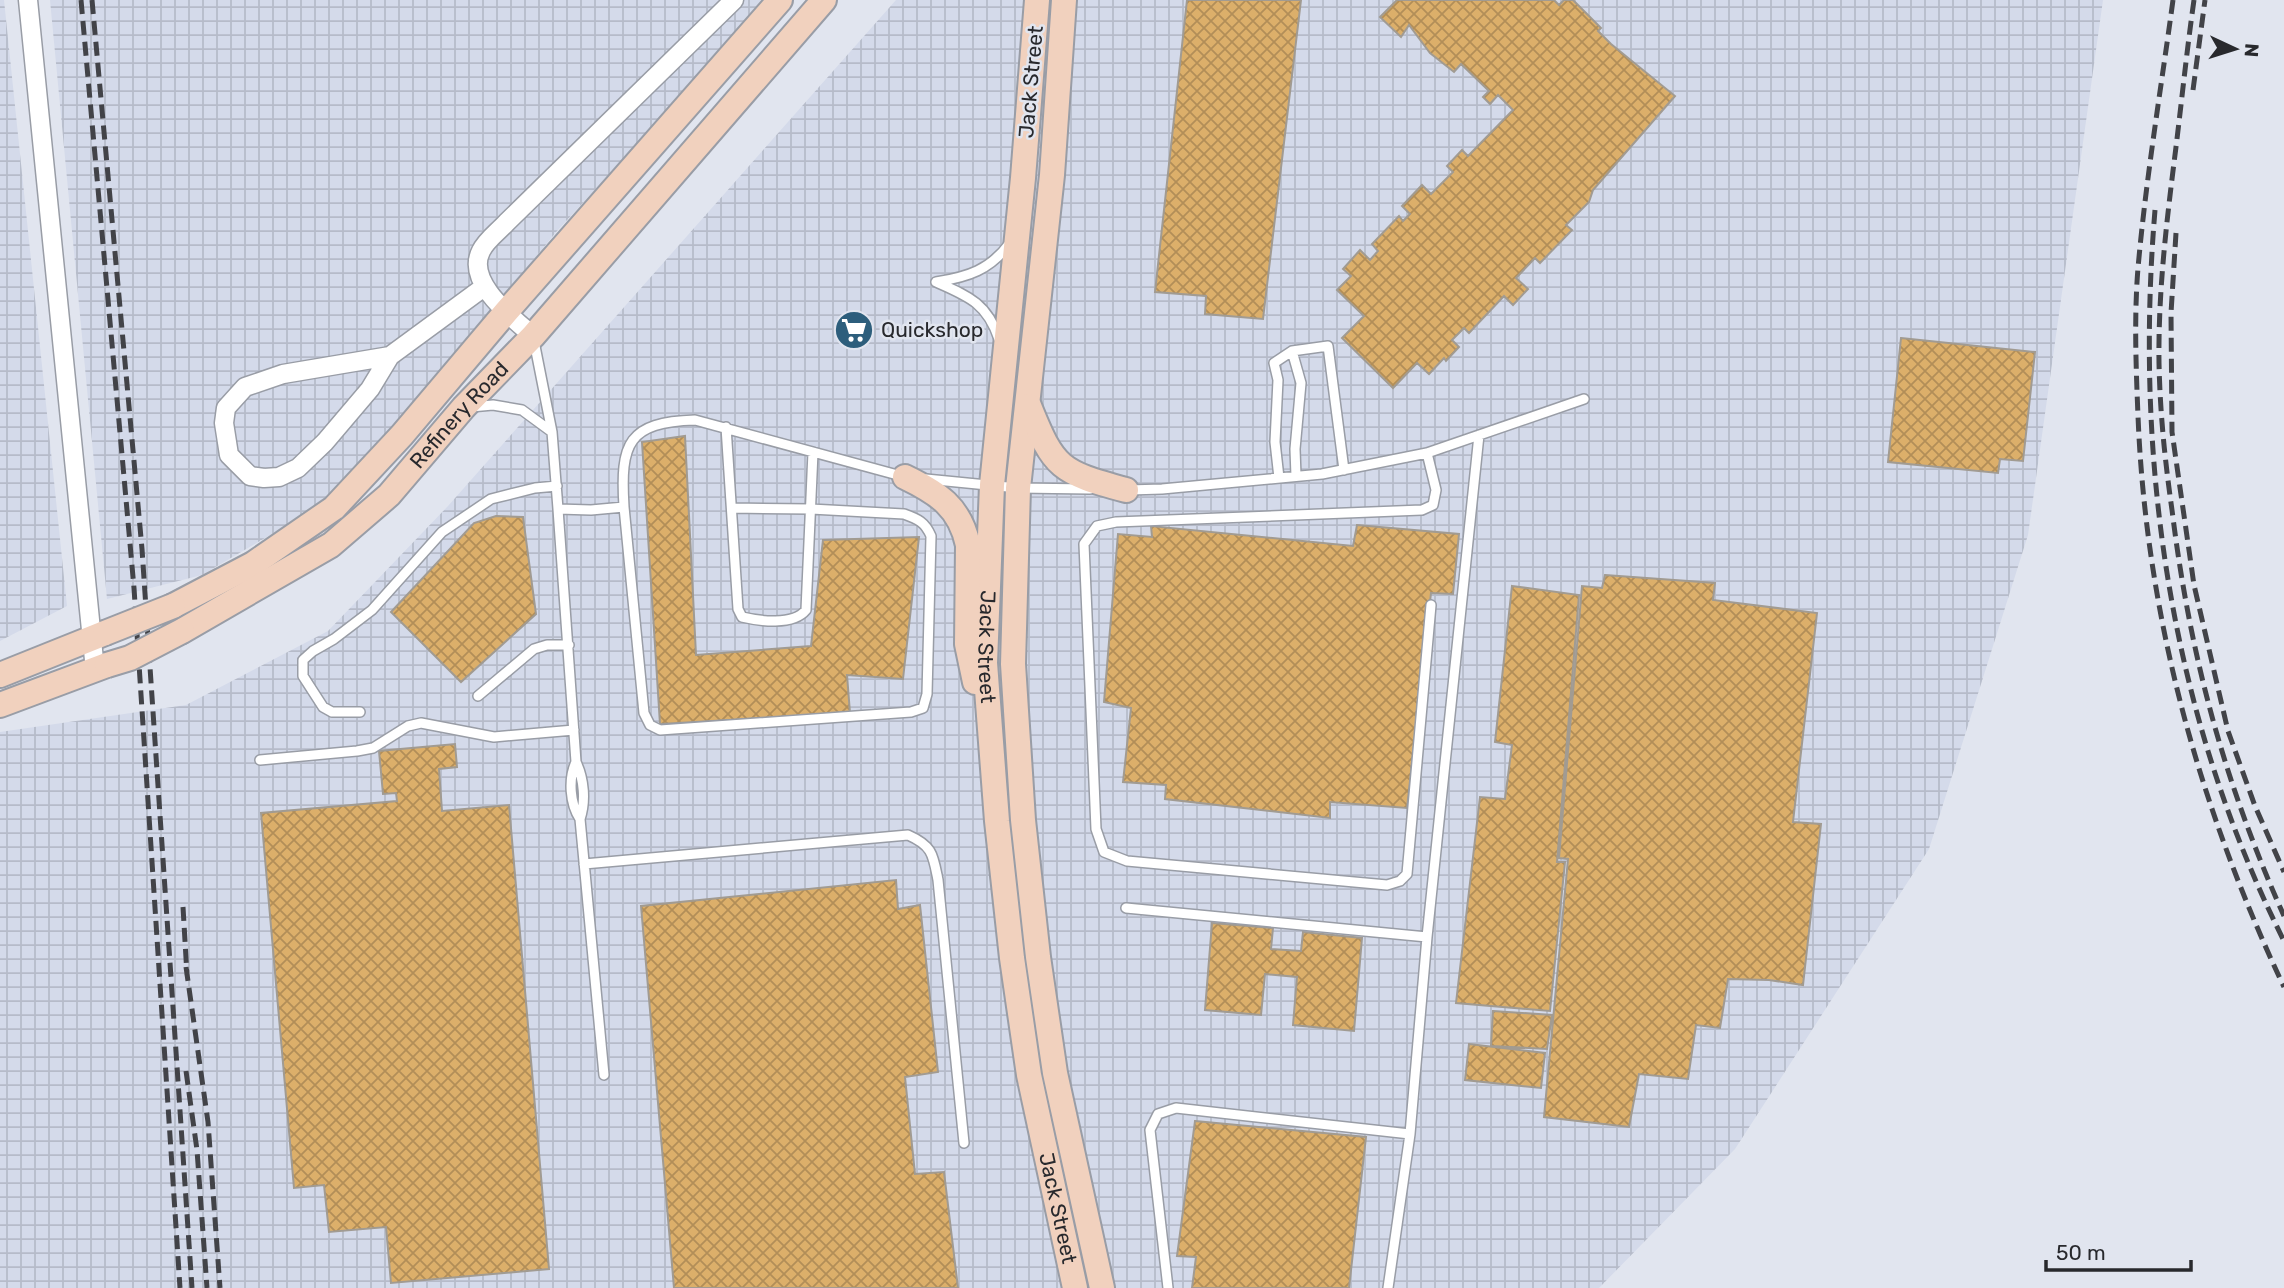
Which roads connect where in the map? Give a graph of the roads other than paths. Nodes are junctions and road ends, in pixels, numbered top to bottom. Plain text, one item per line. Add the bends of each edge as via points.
1 (28, 0) edge
2 (734, 0) edge
3 (780, 0) edge
4 (824, 0) edge
5 (1037, 0) edge
6 (1064, 0) edge
7 (1019, 223) junction
8 (485, 288) junction
9 (506, 312) junction
10 (533, 336) junction
11 (1292, 351) junction
12 (390, 356) junction
13 (1005, 361) junction
14 (1584, 399) dead end
15 (1027, 402) junction
16 (464, 407) junction
17 (726, 428) junction
18 (552, 432) junction
19 (1479, 435) junction
20 (813, 452) junction
21 (1427, 453) junction
22 (1344, 470) junction
23 (1296, 476) junction
24 (905, 477) junction
25 (1279, 478) junction
26 (992, 485) junction
27 (557, 486) junction
28 (1018, 488) junction
29 (1126, 490) junction
30 (624, 507) junction
31 (558, 509) junction
32 (732, 509) junction
33 (811, 509) junction
34 (314, 522) junction
35 (331, 545) junction
36 (1431, 605) dead end
37 (99, 635) junction
38 (569, 645) junction
39 (101, 668) junction
40 (0, 675) edge
41 (478, 696) dead end
42 (0, 705) edge
43 (360, 712) dead end
44 (574, 730) junction
45 (990, 734) junction
46 (260, 760) dead end
47 (584, 864) junction
48 (1126, 908) dead end
49 (1427, 937) junction
50 (604, 1075) dead end
51 (1410, 1134) junction
52 (964, 1143) dead end
53 (1075, 1288) edge
54 (1102, 1288) edge
55 (1168, 1288) edge
56 (1388, 1288) edge

1 - 37 street
2 - 8 street via 492,238 480,252 478,268
3 - 9 main road, Refinery Road
4 - 10 main road, Refinery Road
5 - 7 main road, Jack Street
6 - 15 main road, Jack Street via 1052,175
7 - 13 main road, Jack Street
7 - 13 lane via 1001,255 986,268 936,282 976,301 986,312 996,328
8 - 9 street
8 - 12 street
9 - 10 street
9 - 34 main road, Refinery Road via 402,435 334,508
10 - 16 main road, Refinery Road
10 - 18 lane
11 - 22 lane via 1328,346
11 - 23 lane via 1301,383
11 - 25 lane via 1275,363
12 - 12 street via 370,389 298,468 279,477 250,476 229,455 226,408 245,387 282,374
13 - 26 main road, Jack Street
14 - 19 lane
15 - 28 main road, Jack Street
15 - 29 main road via 1045,446 1060,464 1080,477
16 - 18 lane via 493,404 523,410
16 - 35 main road, Refinery Road via 389,495
17 - 20 lane
17 - 30 lane via 695,420 653,424 641,431 633,439 622,477
17 - 32 lane
18 - 27 lane
19 - 21 lane
19 - 49 lane
20 - 24 lane
20 - 33 lane
21 - 22 lane
21 - 36 lane via 1436,490 1433,505 1422,510 1097,526 1084,544 1096,829 1104,852 1127,861 1387,885 1400,881 1407,874
22 - 23 lane
23 - 25 lane
24 - 26 lane
24 - 45 main road via 942,499 959,517 965,532 967,644
25 - 29 lane
26 - 28 lane
26 - 45 main road, Jack Street via 985,663
27 - 31 lane
27 - 43 lane via 491,499 442,532 372,610 303,660 303,676 323,707 332,712
28 - 29 lane
28 - 54 main road, Jack Street via 1013,664 1024,833 1055,1073
30 - 31 lane
30 - 33 lane via 644,713 650,725 660,730 923,708 931,536 926,526 904,514
31 - 38 lane
32 - 33 lane
32 - 33 lane via 741,617 792,620 806,610
34 - 35 main road
34 - 37 main road, Refinery Road, bridge via 253,564 173,606
35 - 39 main road, Refinery Road, bridge via 182,631
37 - 39 street
37 - 40 main road, Refinery Road
38 - 41 lane via 534,649
38 - 44 lane
39 - 42 main road, Refinery Road
44 - 46 lane via 494,737 421,723 373,748
44 - 47 lane via 573,809 580,819
45 - 53 main road, Jack Street via 1012,958 1029,1075
47 - 50 lane
47 - 52 lane via 908,835 923,842 933,856 938,880
48 - 49 lane
49 - 51 lane
51 - 55 lane via 1176,1108 1158,1114 1150,1130
51 - 56 lane

